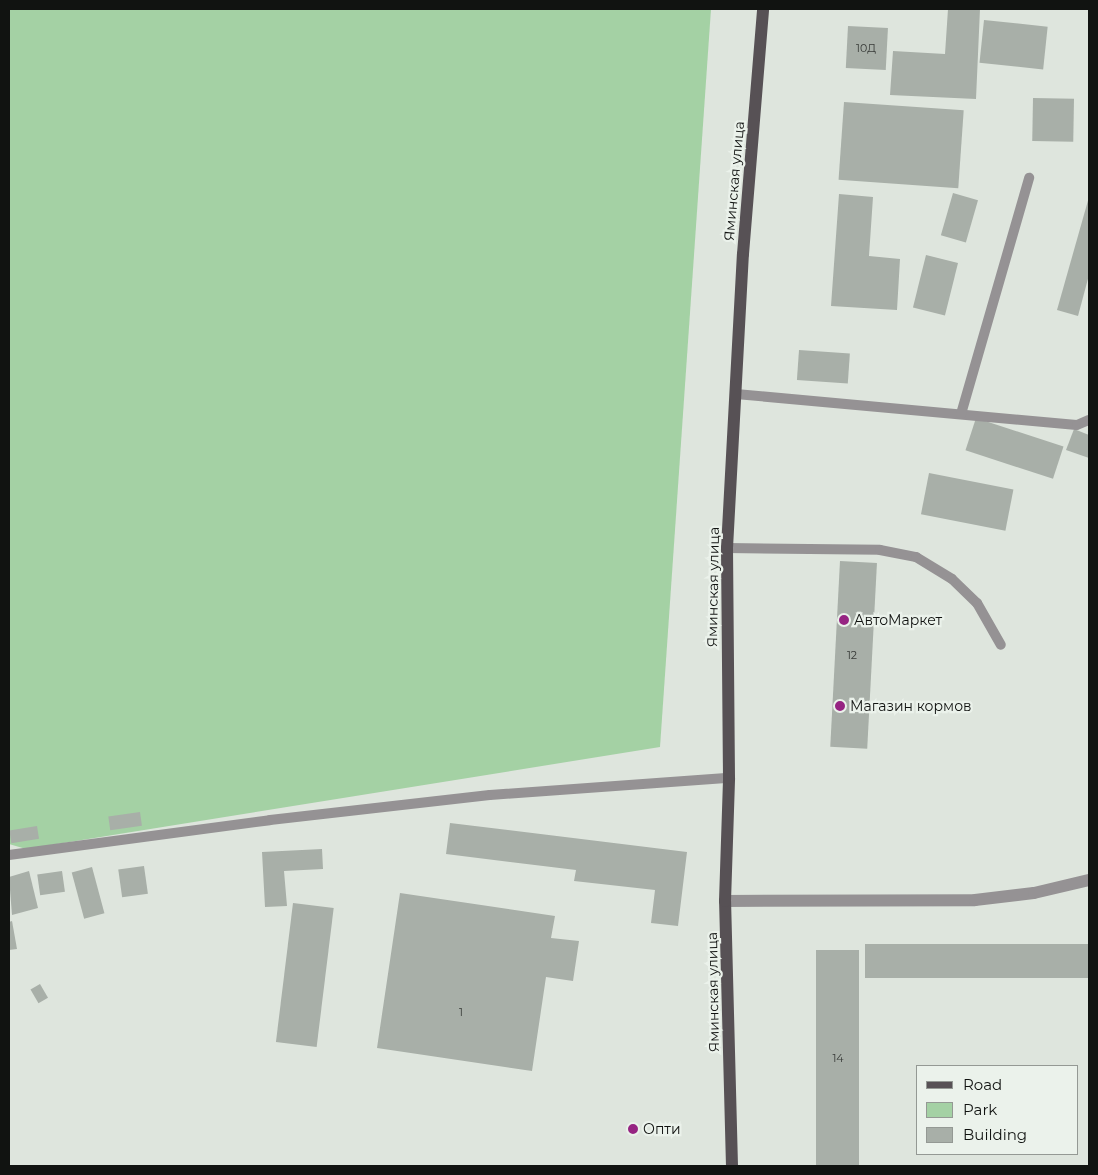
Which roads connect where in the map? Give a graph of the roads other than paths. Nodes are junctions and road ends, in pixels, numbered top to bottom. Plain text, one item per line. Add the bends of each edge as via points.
1 (763, 9) edge
2 (1029, 178) dead end
3 (736, 394) junction
4 (961, 414) junction
5 (1089, 420) edge
6 (727, 548) junction
7 (1001, 645) dead end
8 (729, 778) junction
9 (9, 855) edge
10 (1089, 880) edge
11 (726, 902) junction
12 (732, 1166) edge

1 - 3 main road, Яминская улица
2 - 4 lane
3 - 4 lane
3 - 6 main road, Яминская улица
4 - 5 lane via 1077,425
6 - 7 lane via 880,550 916,557 952,579 977,603
6 - 8 main road, Яминская улица
8 - 9 lane via 480,796
8 - 11 main road, Яминская улица
10 - 11 street via 1034,893 975,900
11 - 12 main road, Яминская улица

